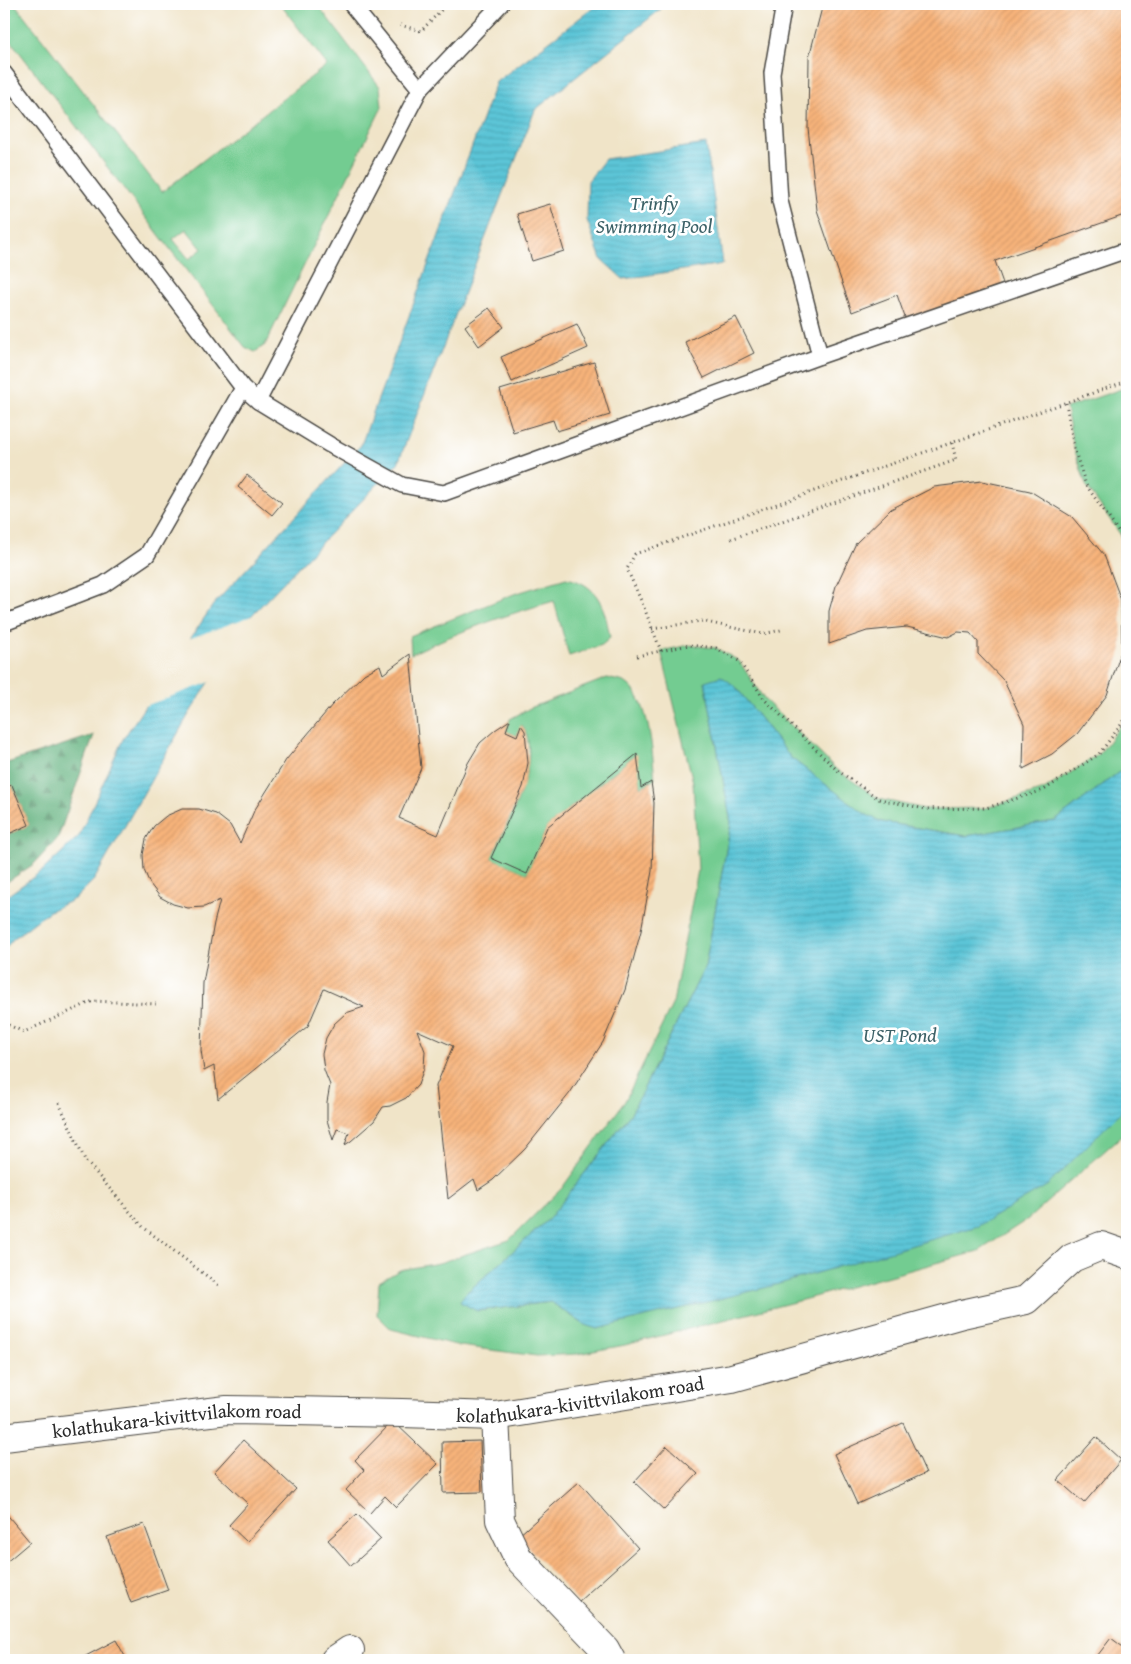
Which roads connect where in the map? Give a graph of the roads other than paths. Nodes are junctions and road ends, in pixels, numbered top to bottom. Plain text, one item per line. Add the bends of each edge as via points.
1 (351, 4) edge
2 (501, 4) edge
3 (784, 4) edge
4 (4, 73) edge
5 (420, 89) junction
6 (1127, 250) edge
7 (820, 356) junction
8 (243, 388) junction
9 (258, 401) junction
10 (4, 623) edge
11 (1127, 1255) edge
12 (495, 1416) junction
13 (4, 1437) edge
14 (611, 1660) edge

1 - 5 lane
2 - 5 lane
3 - 7 lane via 772,73 780,201
4 - 8 lane
5 - 9 lane
6 - 7 lane
7 - 9 lane via 444,493 402,485
8 - 9 lane
8 - 10 lane via 147,555 103,585
11 - 12 street, kolathukara-kivittvilakom road via 1101,1246 1072,1258 1026,1300 962,1314 732,1378
12 - 13 street, kolathukara-kivittvilakom road via 227,1410
12 - 14 street via 500,1520 518,1558 605,1648

